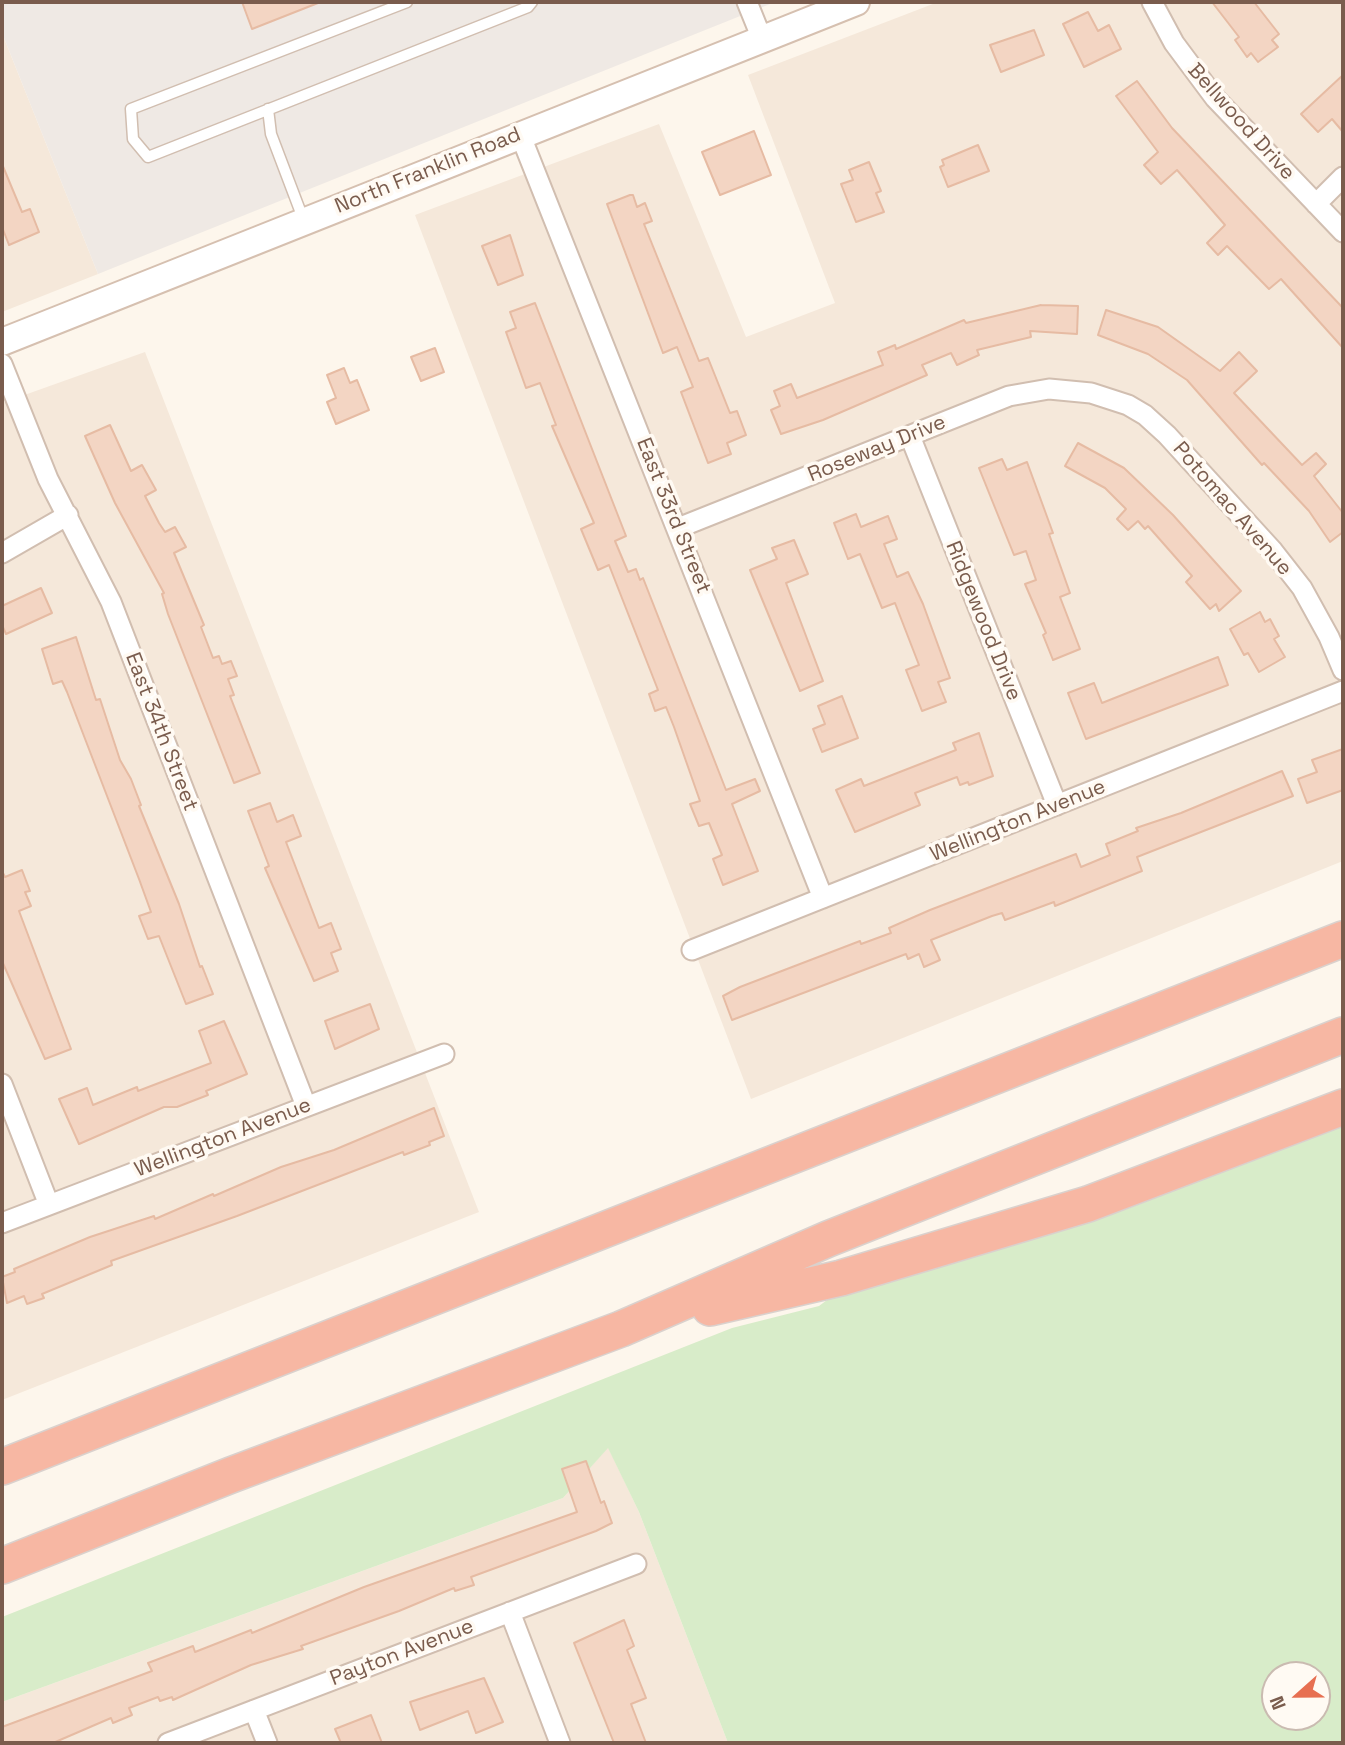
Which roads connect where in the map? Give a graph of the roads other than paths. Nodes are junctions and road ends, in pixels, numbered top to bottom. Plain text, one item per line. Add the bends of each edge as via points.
1 (407, 2) edge
2 (532, 2) edge
3 (747, 2) edge
4 (856, 2) edge
5 (1152, 2) edge
6 (762, 39) junction
7 (268, 109) junction
8 (520, 134) junction
9 (1343, 177) edge
10 (1316, 204) junction
11 (304, 222) junction
12 (1343, 232) edge
13 (2, 342) edge
14 (2, 364) edge
15 (1081, 391) joint
16 (910, 436) junction
17 (68, 515) junction
18 (678, 528) junction
19 (2, 553) edge
20 (1343, 670) edge
21 (1343, 691) edge
22 (1056, 805) junction
23 (823, 898) junction
24 (1343, 939) edge
25 (692, 950) dead end
26 (1343, 1035) edge
27 (444, 1054) dead end
28 (2, 1084) edge
29 (306, 1107) junction
30 (1343, 1107) edge
31 (49, 1205) junction
32 (2, 1223) edge
33 (621, 1329) junction
34 (2, 1467) edge
35 (636, 1564) dead end
36 (2, 1566) edge
37 (510, 1612) junction
38 (254, 1710) junction
39 (168, 1743) edge
40 (267, 1743) edge
41 (560, 1743) edge

1 - 7 lane via 131,109 133,139 148,157
2 - 7 lane
3 - 6 street
4 - 6 main road, North Franklin Road
5 - 10 street, Bellwood Drive via 1174,43 1215,98
6 - 8 main road, North Franklin Road
7 - 11 lane via 271,134
8 - 11 main road, North Franklin Road
8 - 18 street, East 33rd Street
9 - 10 street
10 - 12 street, Bellwood Drive
11 - 13 main road, North Franklin Road
14 - 17 street, East 34th Street via 48,479
15 - 16 street, Roseway Drive via 1018,393
15 - 20 street, Potomac Avenue via 1128,405 1167,435 1285,565 1316,612
16 - 18 street, Roseway Drive
16 - 22 street, Ridgewood Drive
17 - 19 street
17 - 29 street, East 34th Street via 111,602
18 - 23 street, East 33rd Street
21 - 22 street, Wellington Avenue
22 - 23 street, Wellington Avenue
23 - 25 street, Wellington Avenue
24 - 34 highway
26 - 33 highway via 828,1239
27 - 29 street, Wellington Avenue
28 - 31 street
29 - 31 street, Wellington Avenue
30 - 33 highway via 1088,1204 841,1278
31 - 32 street, Wellington Avenue
33 - 36 highway
35 - 37 street, Payton Avenue
37 - 38 street, Payton Avenue
37 - 41 street
38 - 39 street, Payton Avenue
38 - 40 street

